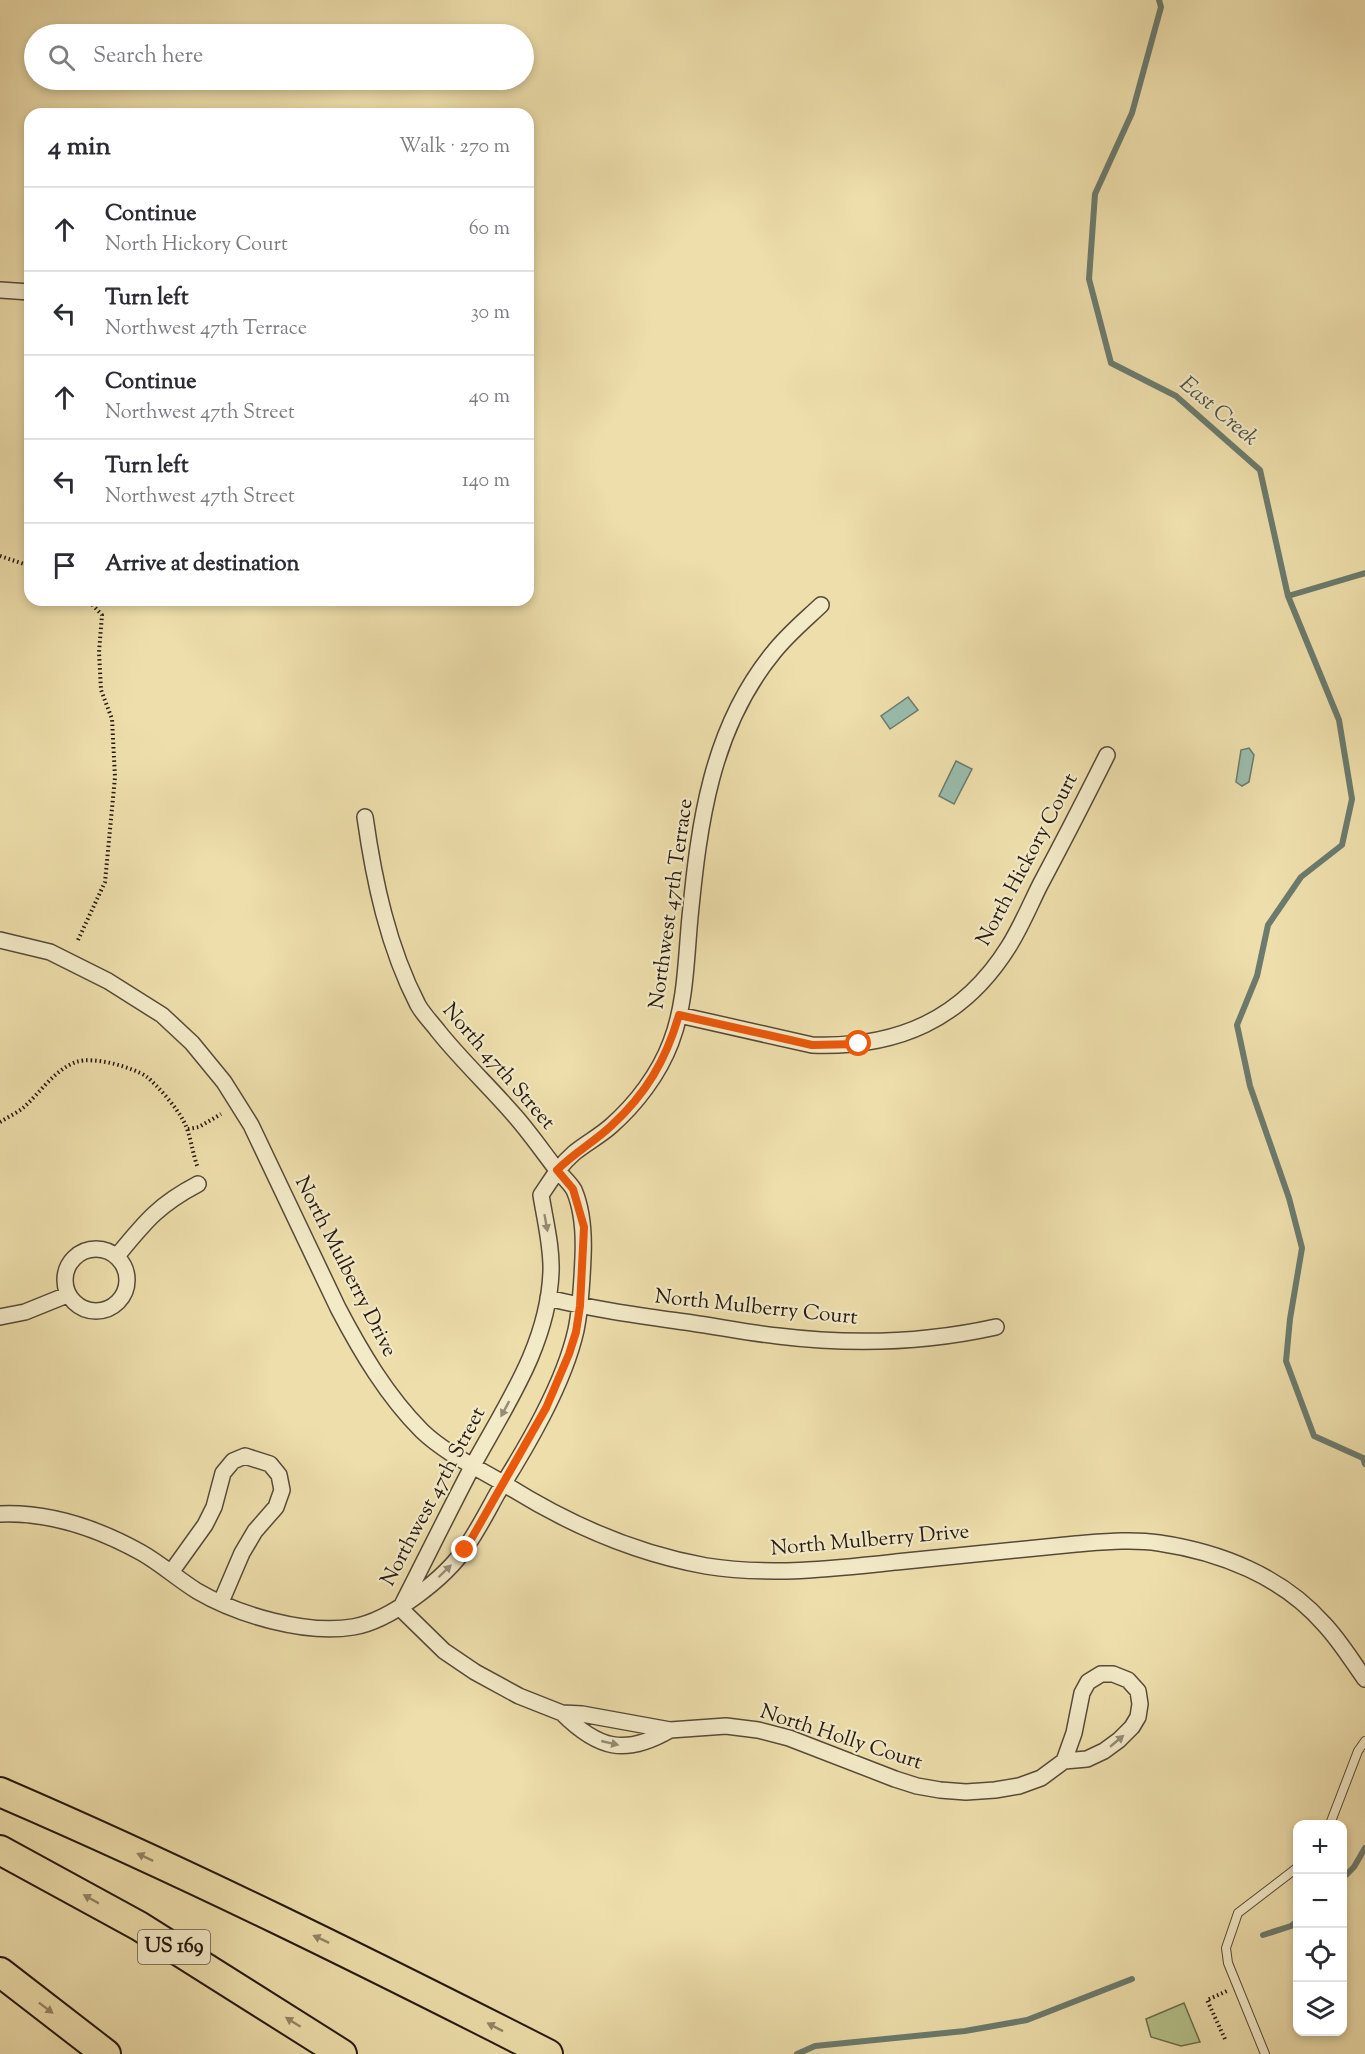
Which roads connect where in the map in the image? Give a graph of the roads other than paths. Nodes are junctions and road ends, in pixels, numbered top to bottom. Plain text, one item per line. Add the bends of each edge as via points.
1 (0, 290) edge
2 (24, 292) edge
3 (821, 605) dead end
4 (1107, 755) dead end
5 (364, 817) dead end
6 (0, 940) edge
7 (679, 1015) junction
8 (642, 1092) joint
9 (557, 1170) junction
10 (198, 1184) road end
11 (117, 1256) junction
12 (67, 1295) junction
13 (548, 1298) junction
14 (580, 1306) junction
15 (0, 1317) edge
16 (996, 1328) dead end
17 (472, 1467) junction
18 (504, 1484) junction
19 (0, 1514) edge
20 (172, 1572) junction
21 (221, 1602) junction
22 (400, 1608) junction
23 (1365, 1679) edge
24 (562, 1713) junction
25 (670, 1730) junction
26 (1365, 1741) edge
27 (1064, 1761) junction
28 (0, 1792) edge
29 (1332, 1820) edge
30 (0, 1850) edge
31 (1293, 1871) edge
32 (0, 1972) edge
33 (106, 2054) edge
34 (342, 2054) edge
35 (548, 2054) edge
36 (1265, 2054) edge

1 - 2 street
3 - 7 street, Northwest 47th Terrace via 771,654 731,723 714,766 697,850
4 - 7 street, North Hickory Court via 1009,946 985,980 945,1014 925,1026 881,1040 831,1046
5 - 9 street, North 47th Street via 384,915 419,1007 530,1133
6 - 17 street, North Mulberry Drive via 50,952 108,981 162,1015 203,1056 251,1125 338,1308 385,1387 423,1432
7 - 8 street, Northwest 47th Terrace via 658,1071
8 - 9 street, Northwest 47th Street via 611,1126
9 -> 13 street, Northwest 47th Street via 541,1195 551,1271
9 - 14 street, Northwest 47th Street via 573,1189 584,1227
10 - 11 street via 171,1198 149,1216
11 - 12 street via 89,1249 76,1255 67,1267
11 - 12 street via 128,1281 116,1305 89,1312
12 - 15 street via 25,1312
13 - 14 street, North Mulberry Court
13 -> 17 street, Northwest 47th Street via 530,1362
14 - 16 street, North Mulberry Court via 778,1336 832,1340 907,1341
14 - 18 street, Northwest 47th Street via 562,1372
17 - 18 street, North Mulberry Drive
17 - 22 street, Northwest 47th Street
22 -> 18 street, Northwest 47th Street via 444,1573 465,1550
18 - 23 street, North Mulberry Drive via 570,1522 625,1545 681,1561 737,1570 825,1570 1098,1543 1158,1543 1193,1549 1244,1566 1295,1596 1324,1624
19 - 20 street via 73,1523 115,1539
20 - 21 street
20 - 21 street via 205,1525 223,1473 233,1461 245,1456 270,1464 279,1475 282,1490 276,1507 255,1531
21 - 22 street via 273,1620 330,1629 353,1627
22 - 24 street, North Holly Court via 444,1651 474,1672
24 - 25 street, North Holly Court
24 -> 25 street, North Holly Court via 578,1729 617,1745 652,1741
25 - 27 street, North Holly Court via 726,1726 758,1730 917,1786 966,1792 1019,1786 1041,1778
26 - 29 lane
27 -> 27 street, North Holly Court via 1096,1755 1132,1727 1140,1704 1138,1691 1128,1680 1101,1674 1088,1682
35 -> 28 highway via 349,1952
34 -> 30 highway, US 169 via 139,1926
31 - 36 lane via 1238,1913 1226,1948 1228,1963
32 -> 33 highway

